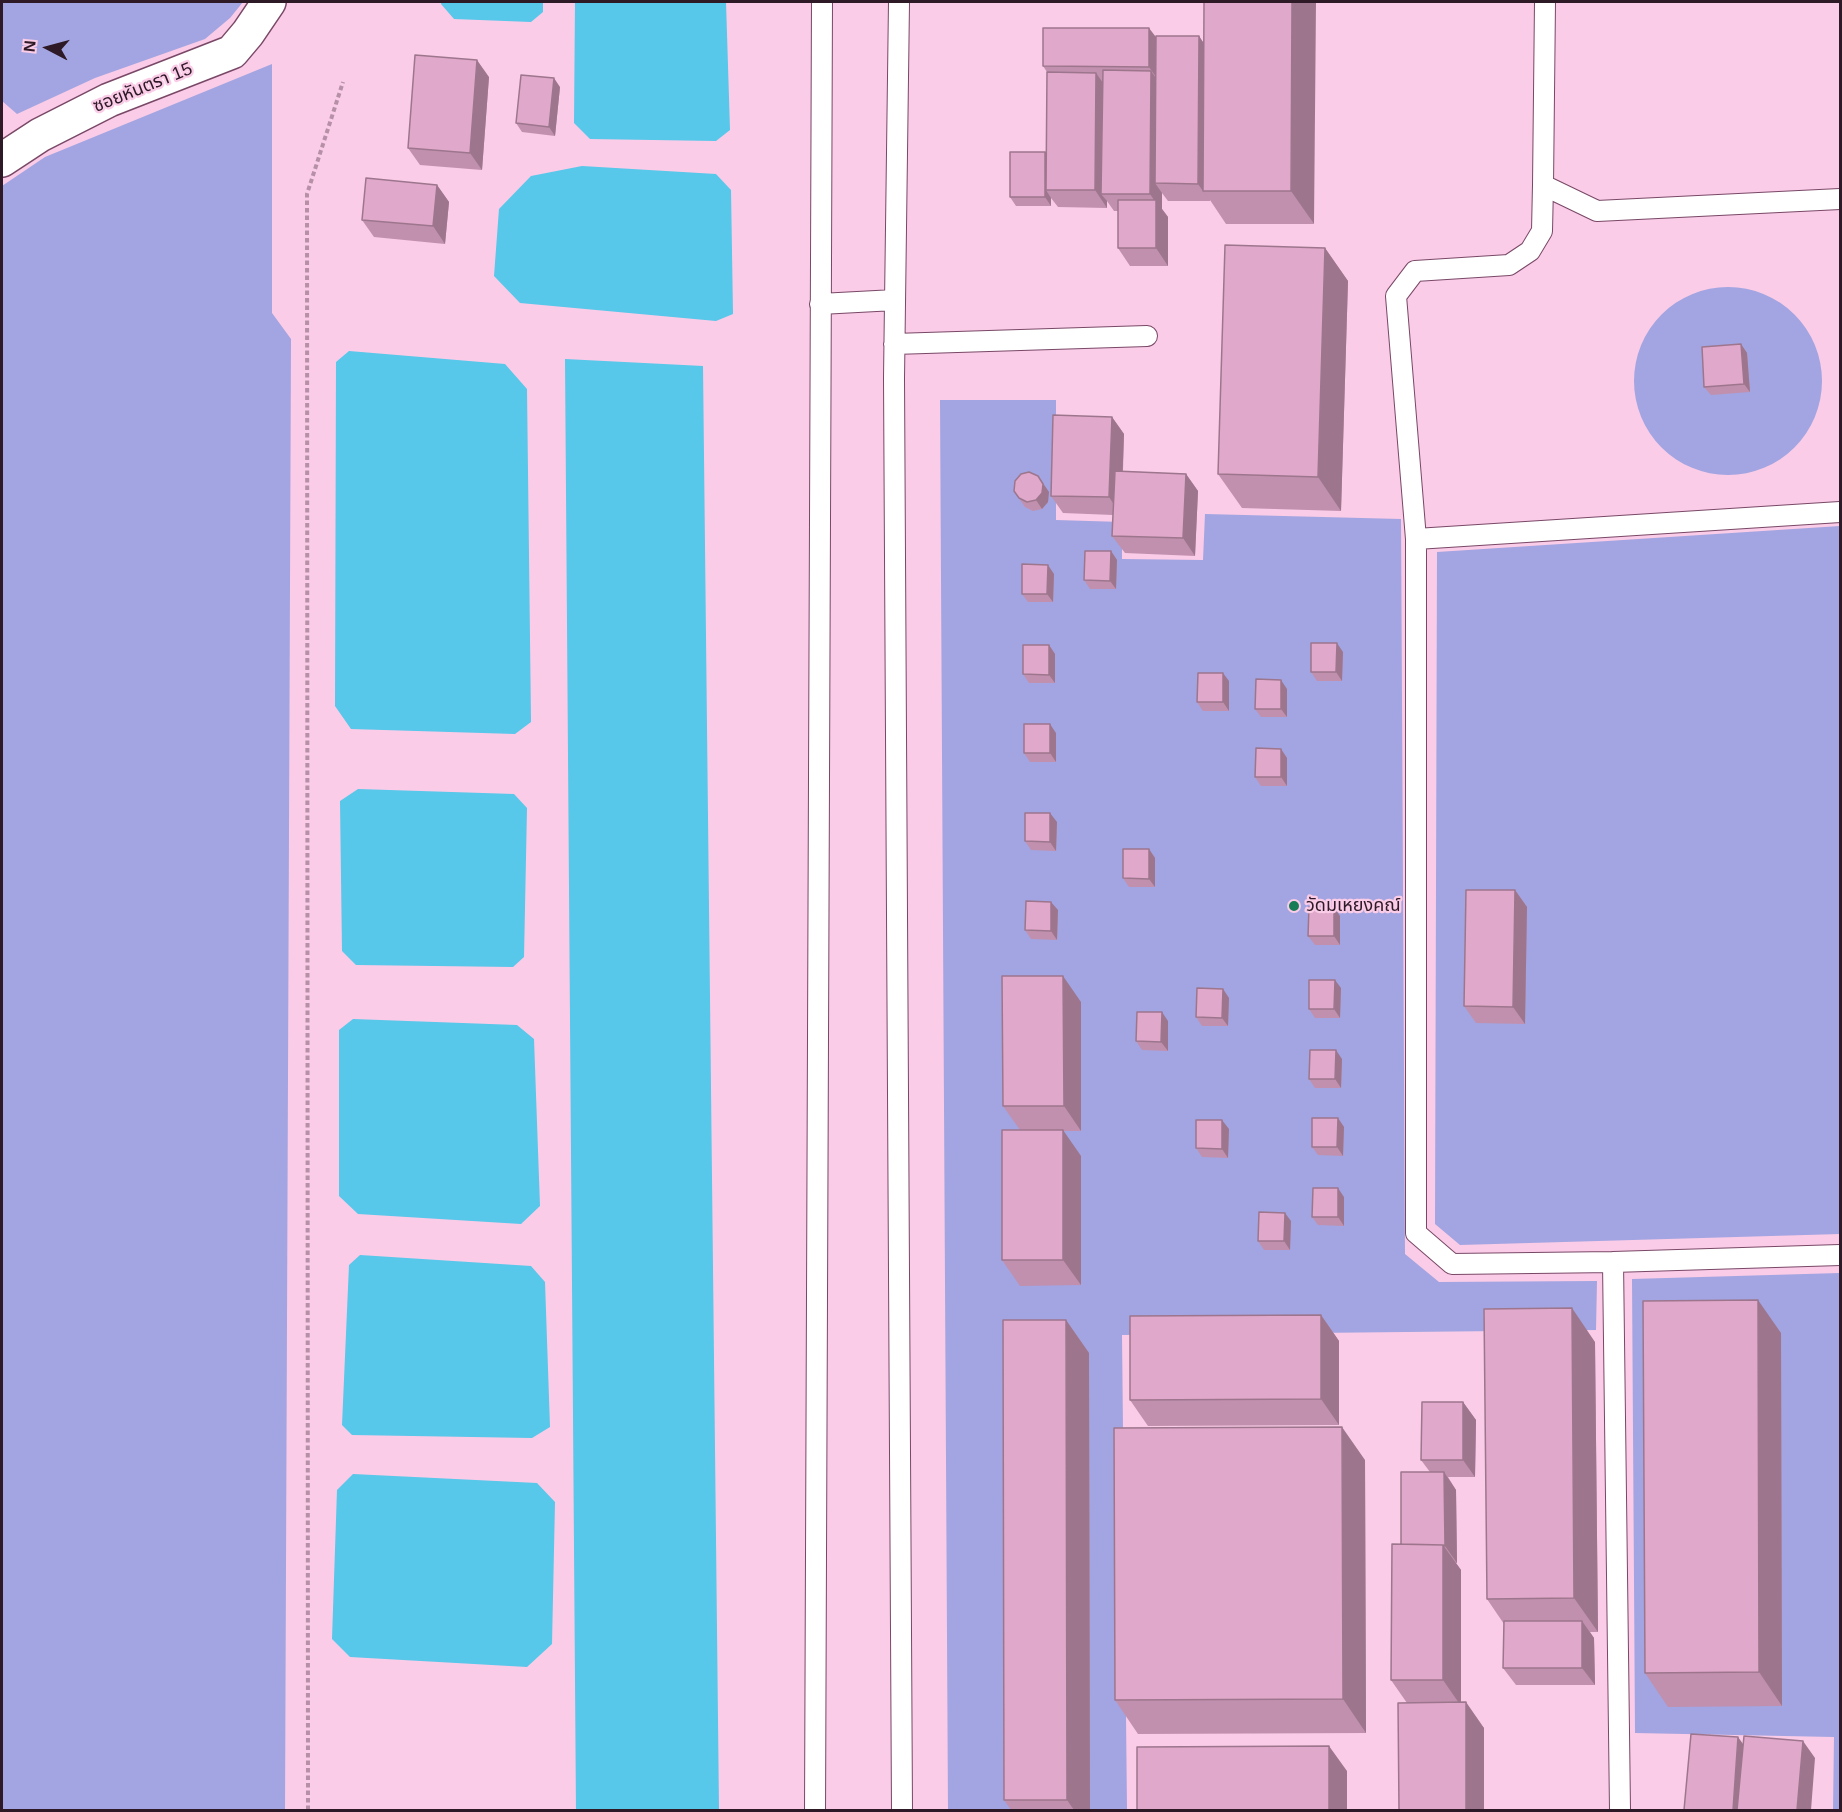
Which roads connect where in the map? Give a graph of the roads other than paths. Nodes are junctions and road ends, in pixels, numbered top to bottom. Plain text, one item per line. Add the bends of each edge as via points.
1 (269, 2) edge
2 (822, 2) edge
3 (899, 2) edge
4 (1545, 2) edge
5 (2, 160) edge
6 (1543, 185) junction
7 (1840, 198) edge
8 (895, 300) junction
9 (820, 304) junction
10 (1147, 336) dead end
11 (894, 344) junction
12 (1840, 512) edge
13 (1416, 539) junction
14 (1840, 1255) edge
15 (1613, 1262) junction
16 (815, 1810) edge
17 (902, 1810) edge
18 (1620, 1810) edge

1 - 5 street, ซอยหันตรา 15 via 232,52 109,100 40,135
2 - 9 lane
3 - 8 lane
4 - 6 lane
6 - 7 lane via 1597,211
6 - 13 lane via 1542,231 1530,251 1509,265 1415,271 1396,296
8 - 9 lane
8 - 11 lane
9 - 16 lane
10 - 11 lane
11 - 17 lane
12 - 13 lane
13 - 15 lane via 1416,1233 1452,1264
14 - 15 lane
15 - 18 lane

